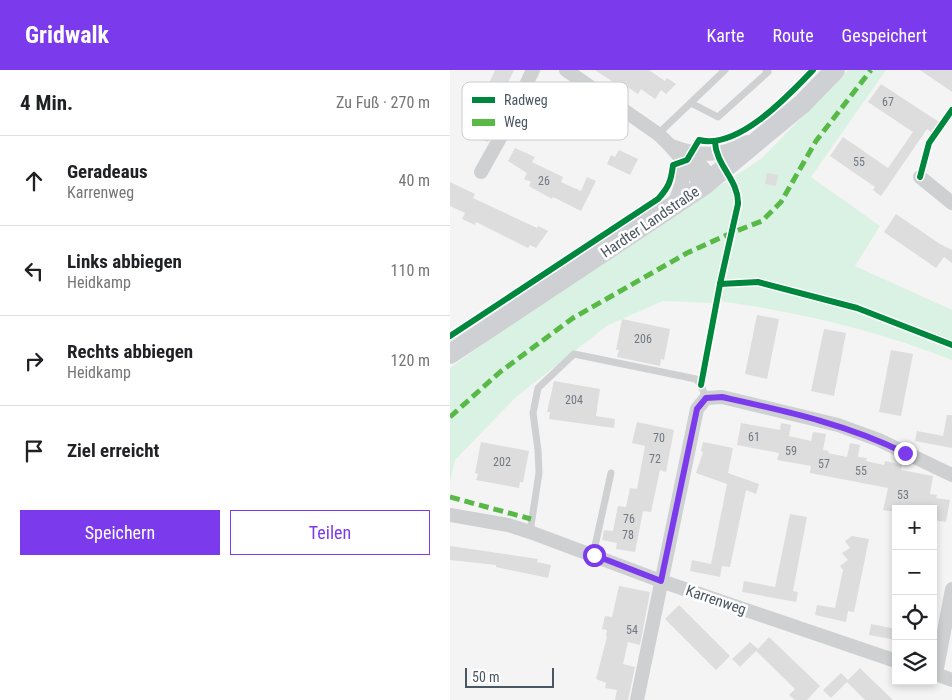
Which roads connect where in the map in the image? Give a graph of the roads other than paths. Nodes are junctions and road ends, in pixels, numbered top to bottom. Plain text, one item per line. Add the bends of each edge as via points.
1 (533, 70) edge
2 (566, 70) edge
3 (725, 70) edge
4 (766, 70) edge
5 (835, 70) edge
6 (527, 82) edge
7 (583, 82) edge
8 (691, 103) junction
9 (628, 113) edge
10 (779, 124) junction
11 (658, 134) junction
12 (499, 140) edge
13 (687, 158) junction
14 (481, 172) dead end
15 (920, 177) dead end
16 (708, 183) junction
17 (952, 203) edge
18 (672, 209) junction
19 (450, 354) edge
20 (706, 398) junction
21 (611, 473) dead end
22 (952, 475) edge
23 (450, 515) edge
24 (530, 532) junction
25 (594, 555) junction
26 (661, 581) junction
27 (952, 589) edge
28 (892, 660) edge
29 (937, 660) edge
30 (937, 675) edge
31 (952, 680) edge
32 (637, 700) edge

1 - 6 street
2 - 7 street
3 - 8 lane
4 - 8 lane via 768,72 718,117
5 - 10 main road, Hardter Landstraße
8 - 11 lane
9 - 11 street
10 - 13 street via 732,150
10 - 16 main road, Hardter Landstraße
11 - 13 street
12 - 14 street
13 - 16 street
13 - 18 street
15 - 17 street
16 - 18 main road, Hardter Landstraße
18 - 19 main road, Hardter Landstraße
20 - 22 street via 722,397 838,425 879,440
20 - 24 lane via 696,379 574,354 538,388 533,413 539,473
20 - 26 street via 697,409
21 - 25 lane
23 - 24 street, Karrenweg
24 - 25 street, Karrenweg
25 - 26 street, Karrenweg
26 - 28 street, Karrenweg
26 - 32 street
27 - 29 street
30 - 31 street

